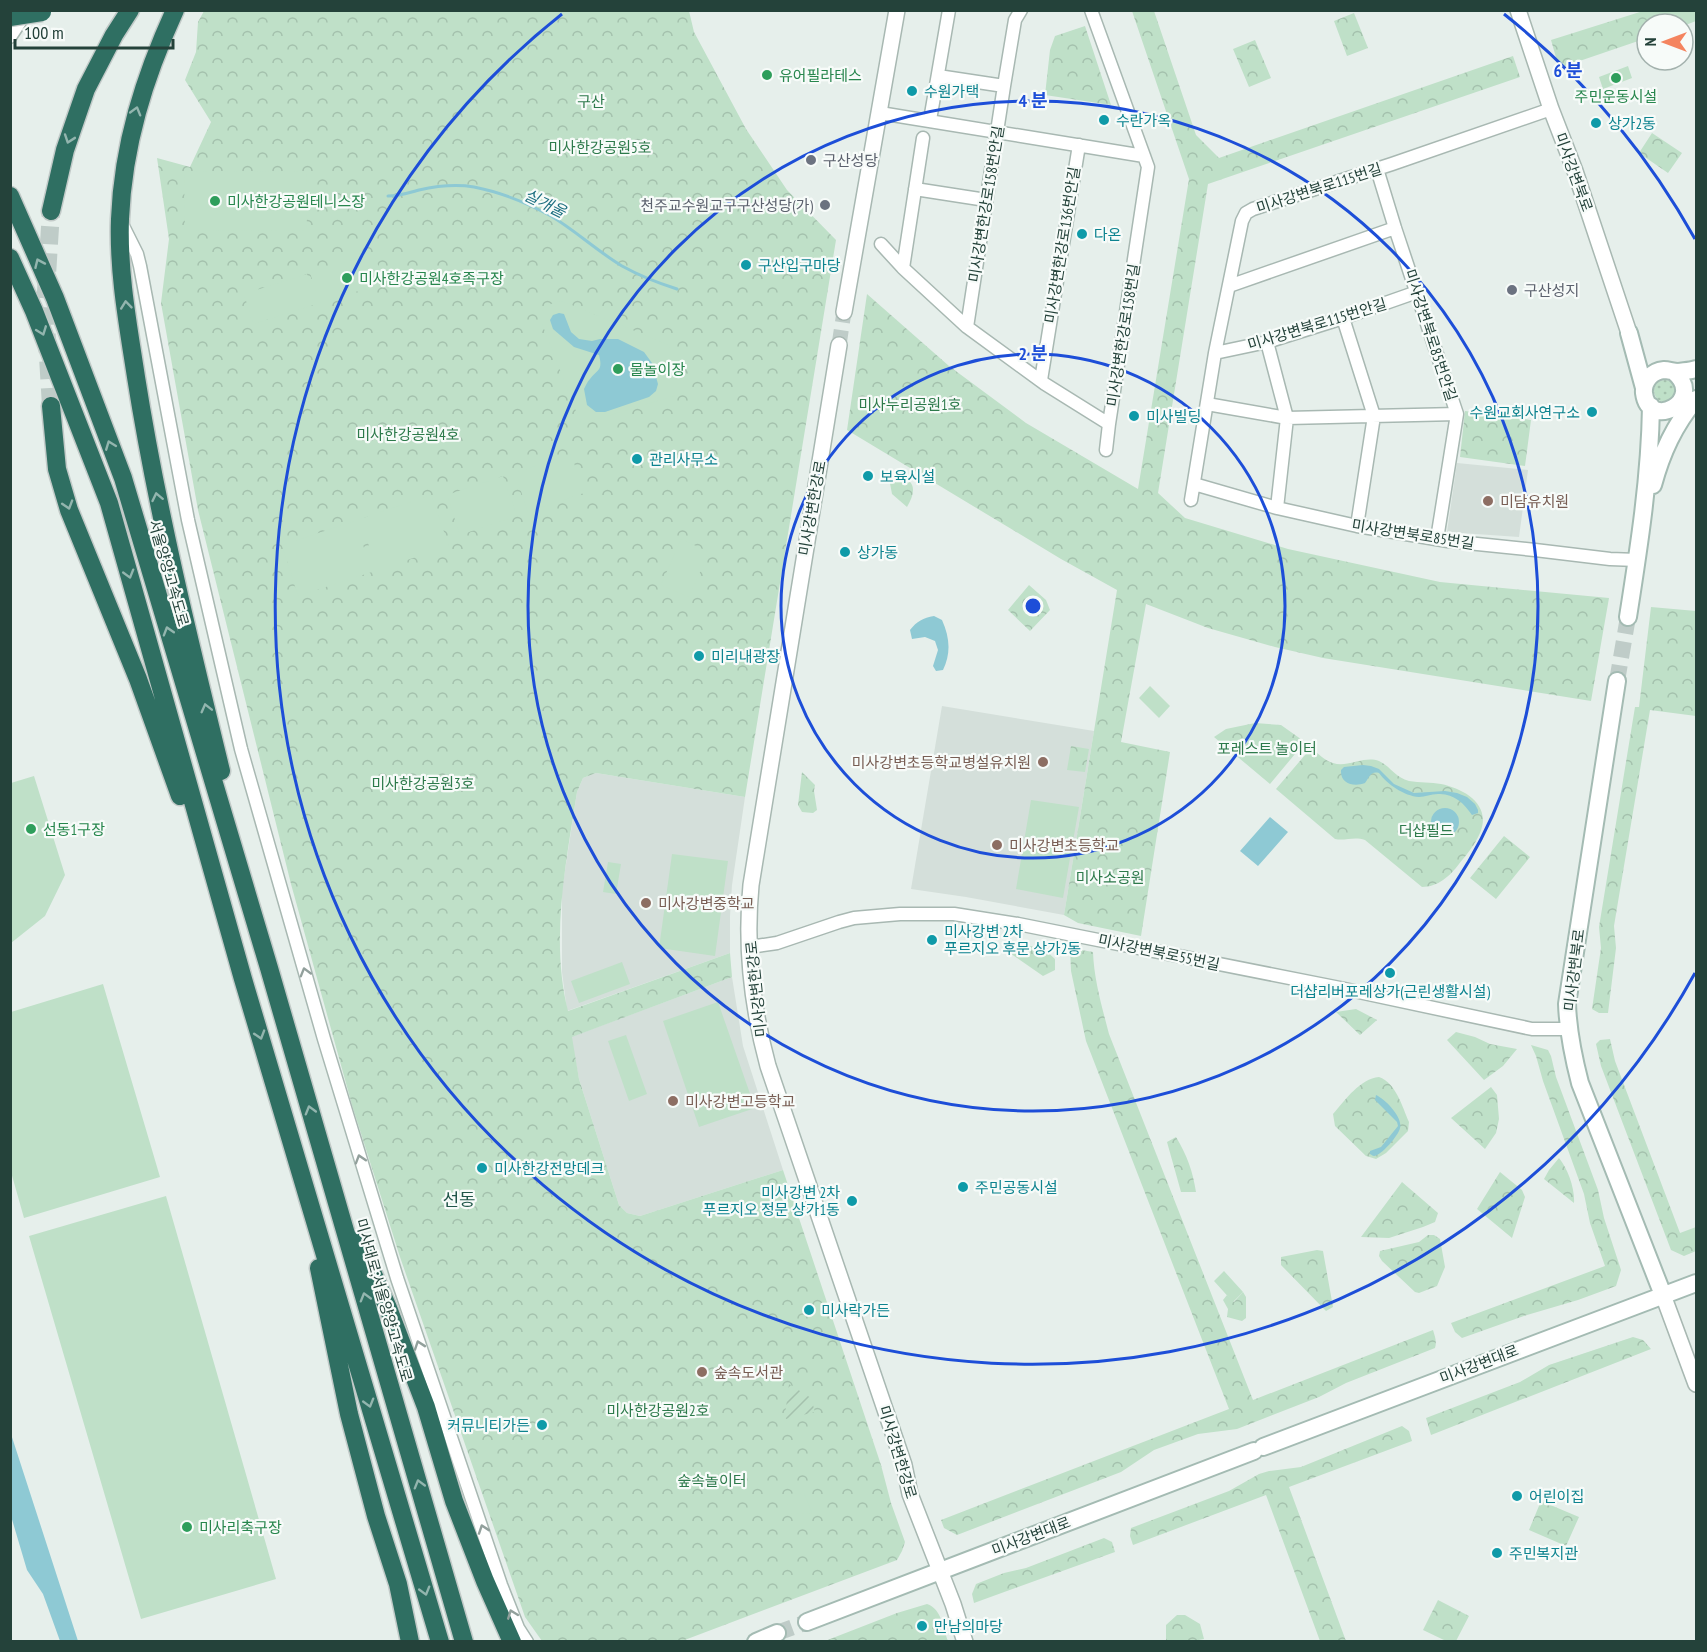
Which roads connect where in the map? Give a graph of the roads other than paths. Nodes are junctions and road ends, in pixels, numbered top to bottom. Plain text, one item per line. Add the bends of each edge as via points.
1 (28, 10) edge
2 (47, 10) edge
3 (129, 10) edge
4 (175, 10) edge
5 (897, 10) edge
6 (949, 10) edge
7 (1021, 10) edge
8 (1091, 10) edge
9 (1518, 10) edge
10 (10, 17) edge
11 (10, 37) edge
12 (938, 76) junction
13 (1004, 86) junction
14 (1551, 109) junction
15 (880, 113) junction
16 (930, 120) junction
17 (997, 132) junction
18 (922, 138) dead end
19 (1079, 145) junction
20 (1144, 156) junction
21 (1377, 169) junction
22 (915, 189) junction
23 (10, 196) edge
24 (986, 200) junction
25 (51, 211) tunnel mouth
26 (120, 220) junction
27 (1395, 228) junction
28 (881, 244) dead end
29 (10, 258) edge
30 (903, 268) junction
31 (1229, 286) junction
32 (1417, 292) junction
33 (844, 312) tunnel mouth
34 (1343, 318) junction
35 (967, 327) junction
36 (1629, 333) junction
37 (1267, 342) junction
38 (839, 345) tunnel mouth
39 (1215, 353) junction
40 (1696, 369) edge
41 (1668, 371) junction
42 (1041, 380) junction
43 (1644, 388) junction
44 (1693, 393) edge
45 (1207, 404) junction
46 (51, 406) tunnel mouth
47 (1651, 406) junction
48 (1671, 411) junction
49 (1457, 414) junction
50 (1374, 416) junction
51 (1287, 418) junction
52 (1109, 424) junction
53 (1106, 450) dead end
54 (1194, 484) junction
55 (1645, 486) junction
56 (1191, 500) dead end
57 (1277, 508) junction
58 (1357, 526) junction
59 (1641, 530) junction
60 (1437, 539) junction
61 (1637, 560) junction
62 (1628, 617) tunnel mouth
63 (1617, 681) tunnel mouth
64 (750, 947) junction
65 (269, 968) junction
66 (243, 979) junction
67 (1568, 1029) junction
68 (328, 1169) junction
69 (301, 1172) junction
70 (1696, 1283) edge
71 (1663, 1295) junction
72 (1696, 1384) edge
73 (940, 1570) junction
74 (484, 1581) junction
75 (807, 1622) tunnel mouth
76 (777, 1633) tunnel mouth
77 (410, 1641) edge
78 (440, 1641) edge
79 (464, 1641) edge
80 (507, 1641) edge
81 (512, 1641) edge
82 (526, 1641) edge
83 (756, 1641) edge
84 (965, 1641) edge

1 - 11 street
2 - 10 highway, bridge
3 -> 25 highway via 86,88 65,150
26 -> 4 highway via 125,169 141,94
5 - 15 street
6 - 12 street
7 - 13 street, 미사강변한강로158번안길
8 - 20 street, 미사강변한강로158번길
9 - 14 street, 미사강변북로
12 - 13 street
12 - 16 street
13 - 17 street, 미사강변한강로158번안길
14 - 21 street, 미사강변북로115번길
14 - 36 street, 미사강변북로
15 - 16 street
15 - 33 street
16 - 17 street
17 - 19 street
17 - 24 street, 미사강변한강로158번안길
18 - 22 street
19 - 20 street
19 - 42 street, 미사강변한강로136번안길
20 - 52 street, 미사강변한강로158번길 via 1148,167
21 - 27 street, 미사강변북로85번안길
21 - 31 street, 미사강변북로115번길 via 1246,213
22 - 24 street
22 - 30 street
65 -> 23 highway, 서울양양고속도로 via 123,478 55,298
24 - 35 street, 미사강변한강로158번안길
65 -> 26 highway via 147,448 128,321
82 -> 26 street via 501,1585 397,1278 283,898 242,749 188,520 141,266
27 - 31 street
27 - 32 street, 미사강변북로85번안길
28 - 30 street, 미사강변한강로158번길
29 -> 66 highway via 109,503
30 - 35 street, 미사강변한강로158번길
31 - 39 street, 미사강변북로115번길
32 - 34 street, 미사강변북로115번안길
32 - 49 street, 미사강변북로85번안길
34 - 37 street, 미사강변북로115번안길
34 - 50 street
35 - 42 street, 미사강변한강로158번길
36 - 41 main road via 1653,364
36 - 43 main road
37 - 39 street, 미사강변북로115번안길
37 - 51 street
38 - 64 street, 미사강변한강로 via 759,834 750,903
39 - 45 street, 미사강변북로115번길
40 - 41 main road
41 - 43 main road via 1650,376
41 - 44 main road via 1680,376
42 - 52 street, 미사강변한강로158번길
43 - 47 main road
44 - 48 main road
44 - 59 main road via 1664,448
45 - 51 street
45 - 54 street, 미사강변북로115번길
46 -> 66 highway via 57,469 69,510 142,691
47 - 48 main road
47 - 55 main road
48 - 55 main road
49 - 50 street
49 - 60 street, 미사강변북로85번안길
50 - 51 street
50 - 58 street
51 - 57 street
52 - 53 street
54 - 56 street, 미사강변북로115번길
54 - 57 street, 미사강변북로85번길
55 - 59 main road
57 - 58 street, 미사강변북로85번길
58 - 60 street, 미사강변북로85번길
59 - 61 main road
60 - 61 street, 미사강변북로85번길
61 - 62 main road
63 - 67 main road, 미사강변북로 via 1567,1004
64 - 67 street, 미사강변북로55번길 via 777,943 854,918 954,914 1532,1029
64 - 73 street, 미사강변한강로 via 755,1011 768,1066 904,1465 910,1494
68 -> 65 highway, 미사대로;서울양양고속도로
66 -> 69 highway
67 - 71 main road, 미사강변북로 via 1580,1083
68 - 74 highway via 426,1407 454,1501
79 -> 68 highway, 미사대로;서울양양고속도로
69 - 77 highway via 349,1414 398,1584
69 -> 78 highway
70 - 71 main road, 미사강변대로
71 - 72 street, 미사강변북로
71 - 73 main road, 미사강변대로
73 - 75 main road, 미사강변대로
73 - 84 street, 미사강변한강로
74 - 80 highway
74 - 81 highway
76 - 83 main road

